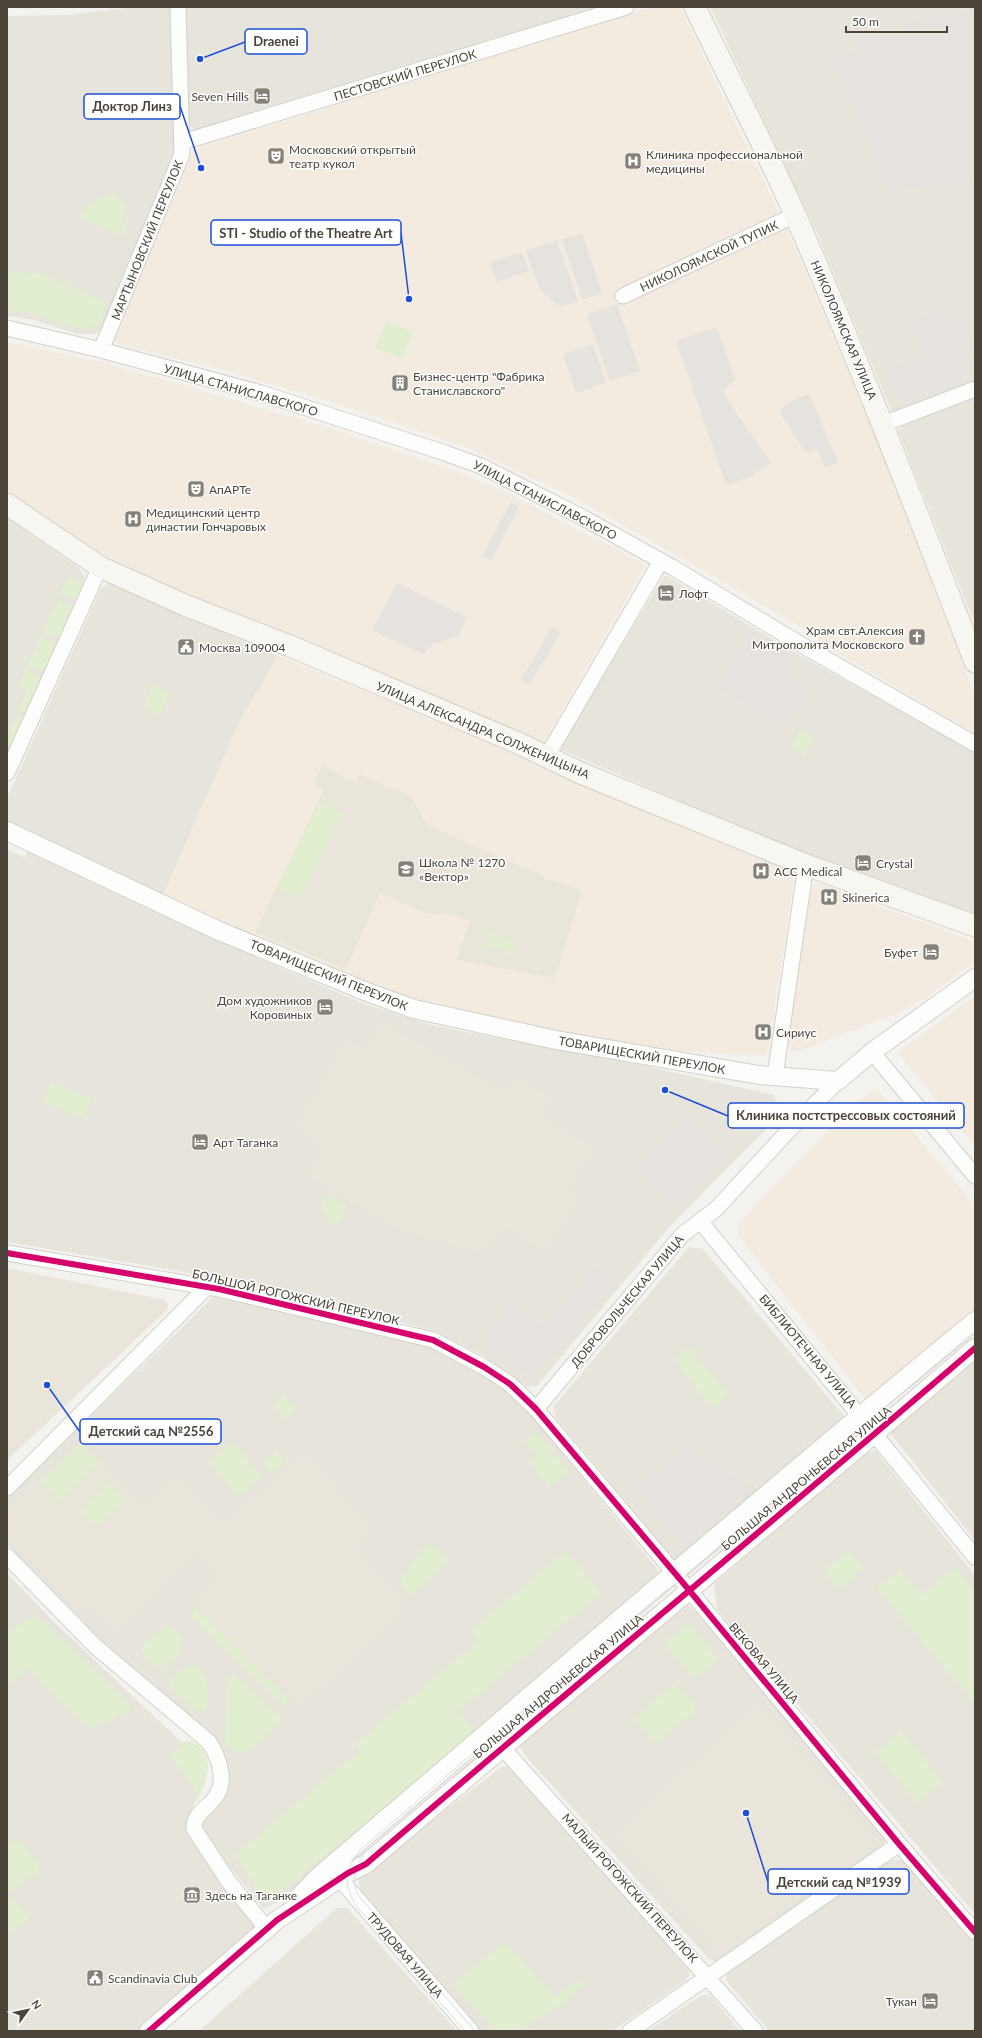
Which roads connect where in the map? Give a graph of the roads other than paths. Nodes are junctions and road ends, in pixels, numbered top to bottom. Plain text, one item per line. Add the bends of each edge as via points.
1 (178, 7) edge
2 (626, 7) edge
3 (695, 7) edge
4 (183, 142) junction
5 (795, 215) junction
6 (623, 296) dead end
7 (7, 328) edge
8 (101, 350) junction
9 (975, 389) edge
10 (883, 424) junction
11 (7, 504) edge
12 (661, 561) junction
13 (100, 567) junction
14 (975, 662) edge
15 (975, 744) edge
16 (547, 756) junction
17 (7, 773) edge
18 (7, 831) edge
19 (806, 865) junction
20 (975, 926) edge
21 (975, 978) edge
22 (872, 1052) junction
23 (775, 1076) junction
24 (838, 1081) junction
25 (975, 1176) edge
26 (700, 1221) junction
27 (7, 1253) edge
28 (207, 1287) junction
29 (975, 1321) edge
30 (975, 1348) edge
31 (536, 1409) junction
32 (861, 1416) junction
33 (875, 1434) junction
34 (7, 1488) edge
35 (7, 1556) edge
36 (975, 1557) edge
37 (674, 1573) junction
38 (690, 1591) junction
39 (490, 1730) junction
40 (504, 1746) junction
41 (899, 1844) junction
42 (340, 1880) junction
43 (272, 1925) junction
44 (975, 1932) edge
45 (708, 1976) junction
46 (149, 2031) edge
47 (471, 2031) edge
48 (630, 2031) edge
49 (755, 2031) edge

1 - 4 street, МАРТЫНОВСКИЙ ПЕРЕУЛОК
2 - 4 street, ПЕСТОВСКИЙ ПЕРЕУЛОК
3 - 5 main road, НИКОЛОЯМСКАЯ УЛИЦА
4 - 8 street, МАРТЫНОВСКИЙ ПЕРЕУЛОК via 182,154
5 - 6 street, НИКОЛОЯМСКОЙ ТУПИК
5 - 10 main road, НИКОЛОЯМСКАЯ УЛИЦА
7 - 8 street, УЛИЦА СТАНИСЛАВСКОГО
8 - 12 street, УЛИЦА СТАНИСЛАВСКОГО via 261,394 457,457 525,487
9 - 10 street
10 - 14 main road, НИКОЛОЯМСКАЯ УЛИЦА
11 - 13 main road, УЛИЦА АЛЕКСАНДРА СОЛЖЕНИЦЫНА
12 - 15 street, УЛИЦА СТАНИСЛАВСКОГО
12 - 16 street
13 - 16 main road, УЛИЦА АЛЕКСАНДРА СОЛЖЕНИЦЫНА via 186,606 290,646
13 - 17 street
16 - 19 main road, УЛИЦА АЛЕКСАНДРА СОЛЖЕНИЦЫНА via 583,774
18 - 23 street, ТОВАРИЩЕСКИЙ ПЕРЕУЛОК via 224,933 414,1009 544,1038
19 - 20 main road, УЛИЦА АЛЕКСАНДРА СОЛЖЕНИЦЫНА
19 - 23 street
21 - 22 street, ДОБРОВОЛЬЧЕСКАЯ УЛИЦА
22 - 24 street, ДОБРОВОЛЬЧЕСКАЯ УЛИЦА
22 - 25 street
23 - 24 street, ТОВАРИЩЕСКИЙ ПЕРЕУЛОК
24 - 26 street, ДОБРОВОЛЬЧЕСКАЯ УЛИЦА via 716,1210
26 - 31 street, ДОБРОВОЛЬЧЕСКАЯ УЛИЦА via 682,1235
26 - 32 street, БИБЛИОТЕЧНАЯ УЛИЦА
27 - 28 street, БОЛЬШОЙ РОГОЖСКИЙ ПЕРЕУЛОК
28 - 31 street, БОЛЬШОЙ РОГОЖСКИЙ ПЕРЕУЛОК via 433,1340 510,1384
28 - 34 street
29 - 32 street, БОЛЬШАЯ АНДРОНЬЕВСКАЯ УЛИЦА
30 - 33 street, БОЛЬШАЯ АНДРОНЬЕВСКАЯ УЛИЦА
31 - 37 street, ВЕКОВАЯ УЛИЦА
32 - 33 street, БИБЛИОТЕЧНАЯ УЛИЦА
32 - 37 street, БОЛЬШАЯ АНДРОНЬЕВСКАЯ УЛИЦА
33 - 36 street, БИБЛИОТЕЧНАЯ УЛИЦА
33 - 38 street, БОЛЬШАЯ АНДРОНЬЕВСКАЯ УЛИЦА
35 - 43 street via 96,1647 209,1742 219,1758 221,1774 218,1793 198,1816 194,1822 194,1829 229,1882
37 - 38 street, ВЕКОВАЯ УЛИЦА
37 - 39 street, БОЛЬШАЯ АНДРОНЬЕВСКАЯ УЛИЦА
38 - 40 street, БОЛЬШАЯ АНДРОНЬЕВСКАЯ УЛИЦА
38 - 41 street, ВЕКОВАЯ УЛИЦА
39 - 40 street, МАЛЫЙ РОГОЖСКИЙ ПЕРЕУЛОК
39 - 43 street, БОЛЬШАЯ АНДРОНЬЕВСКАЯ УЛИЦА via 318,1877
40 - 42 street, БОЛЬШАЯ АНДРОНЬЕВСКАЯ УЛИЦА via 366,1864
40 - 45 street, МАЛЫЙ РОГОЖСКИЙ ПЕРЕУЛОК via 508,1754
41 - 44 street, ВЕКОВАЯ УЛИЦА
41 - 45 street
42 - 43 street, БОЛЬШАЯ АНДРОНЬЕВСКАЯ УЛИЦА
42 - 47 street, ТРУДОВАЯ УЛИЦА
43 - 46 street, БОЛЬШАЯ АНДРОНЬЕВСКАЯ УЛИЦА
45 - 48 street
45 - 49 street, МАЛЫЙ РОГОЖСКИЙ ПЕРЕУЛОК

